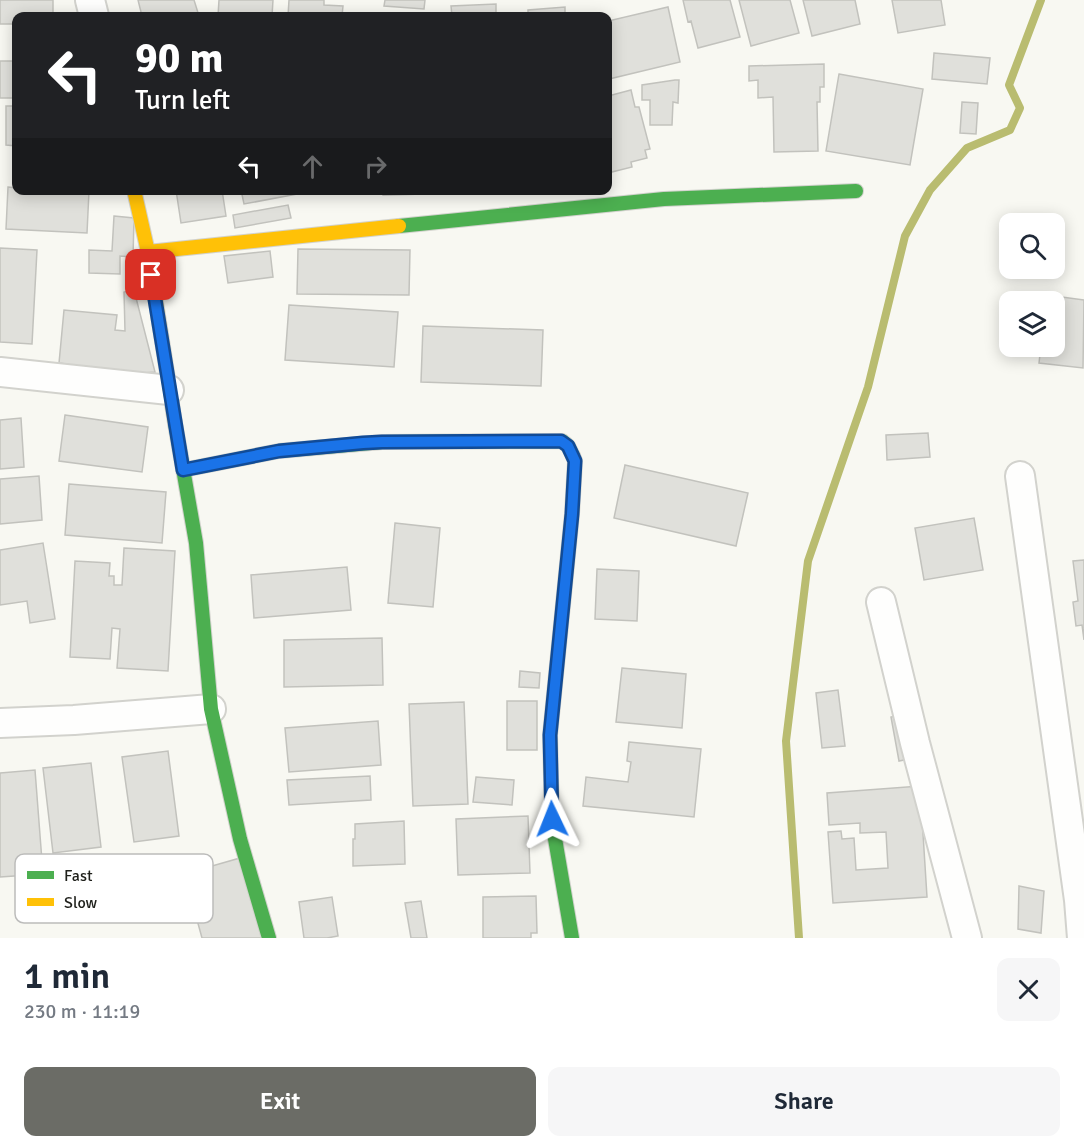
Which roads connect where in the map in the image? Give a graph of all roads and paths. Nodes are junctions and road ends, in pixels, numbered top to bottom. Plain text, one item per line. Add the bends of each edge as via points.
1 (856, 191) dead end
2 (135, 195) edge
3 (148, 252) junction
4 (0, 372) edge
5 (169, 390) junction
6 (183, 470) junction
7 (1020, 476) dead end
8 (881, 602) dead end
9 (211, 709) junction
10 (0, 723) edge
11 (269, 938) edge
12 (572, 938) edge
13 (967, 938) edge
14 (1082, 938) edge

1 - 3 street via 664,199
2 - 3 street
3 - 5 street
4 - 5 street
5 - 6 street
6 - 9 street via 196,543
6 - 12 street via 279,451 382,442 561,441 568,446 575,461 572,514 550,735 552,819
7 - 14 street
8 - 13 street
9 - 10 street
9 - 11 street via 240,839

